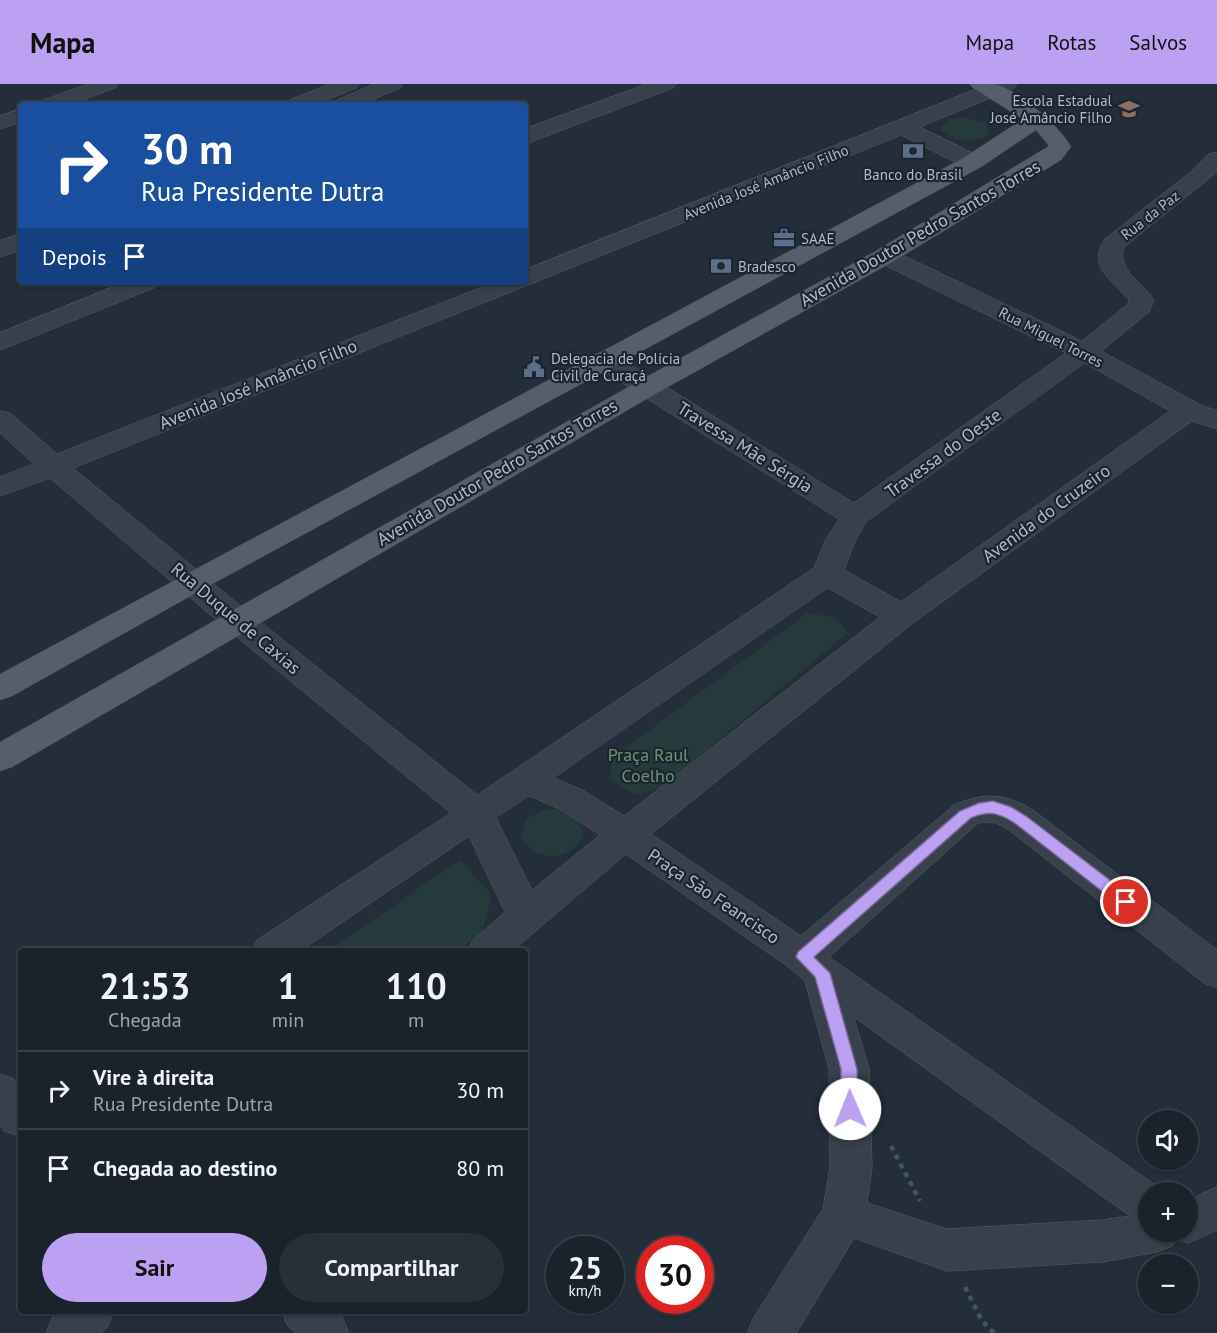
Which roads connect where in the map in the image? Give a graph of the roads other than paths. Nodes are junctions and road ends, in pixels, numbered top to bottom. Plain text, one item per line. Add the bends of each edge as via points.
1 (56, 84) edge
2 (108, 84) edge
3 (349, 84) edge
4 (393, 84) edge
5 (666, 84) edge
6 (993, 86) edge
7 (82, 100) edge
8 (303, 102) edge
9 (349, 102) edge
10 (18, 116) edge
11 (1036, 120) junction
12 (0, 123) edge
13 (903, 127) junction
14 (528, 136) edge
15 (1217, 159) edge
16 (973, 162) junction
17 (18, 242) edge
18 (0, 250) edge
19 (885, 256) junction
20 (528, 278) edge
21 (140, 285) edge
22 (508, 285) edge
23 (0, 342) edge
24 (1084, 352) junction
25 (603, 360) junction
26 (648, 387) junction
27 (1189, 410) junction
28 (0, 419) edge
29 (1217, 421) edge
30 (52, 465) junction
31 (0, 487) edge
32 (855, 516) junction
33 (827, 574) junction
34 (192, 582) junction
35 (902, 616) junction
36 (237, 620) junction
37 (0, 688) edge
38 (0, 758) edge
39 (526, 780) junction
40 (476, 814) junction
41 (625, 835) junction
42 (526, 916) junction
43 (275, 948) edge
44 (489, 948) edge
45 (813, 965) junction
46 (1216, 969) edge
47 (1138, 1197) edge
48 (1217, 1207) edge
49 (843, 1215) junction
50 (1198, 1217) edge
51 (1138, 1235) edge
52 (89, 1314) edge
53 (307, 1314) edge
54 (69, 1333) edge
55 (326, 1333) edge
56 (770, 1333) edge

1 - 7 street
2 - 7 street
3 - 8 street
4 - 9 street
5 - 14 street
6 - 11 main road
6 - 13 street, Avenida José Amâncio Filho
10 - 12 street
11 - 16 main road, Avenida Doutor Pedro Santos Torres
11 - 19 main road, Avenida Doutor Pedro Santos Torres via 1057,137 1060,147 1053,155
13 - 16 street
13 - 20 street, Avenida José Amâncio Filho
15 - 24 street, Rua da Paz via 1113,244 1108,261 1142,300 1140,307
16 - 25 main road, Avenida Doutor Pedro Santos Torres
17 - 18 street
19 - 24 street, Rua Miguel Torres
19 - 26 main road, Avenida Doutor Pedro Santos Torres
21 - 23 street
22 - 30 street, Avenida José Amâncio Filho
24 - 27 street, Rua Miguel Torres
24 - 32 street, Travessa do Oeste
25 - 26 street, Travessa Mãe Sérgia
25 - 34 main road, Avenida Doutor Pedro Santos Torres
26 - 32 street, Travessa Mãe Sérgia
26 - 36 main road, Avenida Doutor Pedro Santos Torres
27 - 29 street, Rua Miguel Torres
27 - 35 street, Avenida do Cruzeiro
28 - 30 street, Rua Duque de Caxias
30 - 31 street, Avenida José Amâncio Filho
30 - 34 street, Rua Duque de Caxias
32 - 33 street, Travessa do Oeste
33 - 35 street
33 - 39 street
34 - 36 street, Rua Duque de Caxias
34 - 37 main road, Avenida Doutor Pedro Santos Torres
35 - 41 street
36 - 38 main road, Avenida Doutor Pedro Santos Torres
36 - 40 street, Rua Duque de Caxias
39 - 40 street
39 - 41 street, Praça São Feancisco via 572,800
40 - 42 street
40 - 43 street
41 - 42 street
41 - 45 street, Praça São Feancisco
42 - 44 street
45 - 46 street via 966,814 993,806 1021,820
45 - 47 street, Praça São Feancisco
45 - 49 street via 849,1069 851,1168
48 - 50 street
49 - 51 street via 947,1250 1102,1241
49 - 56 street
52 - 54 street
53 - 55 street

